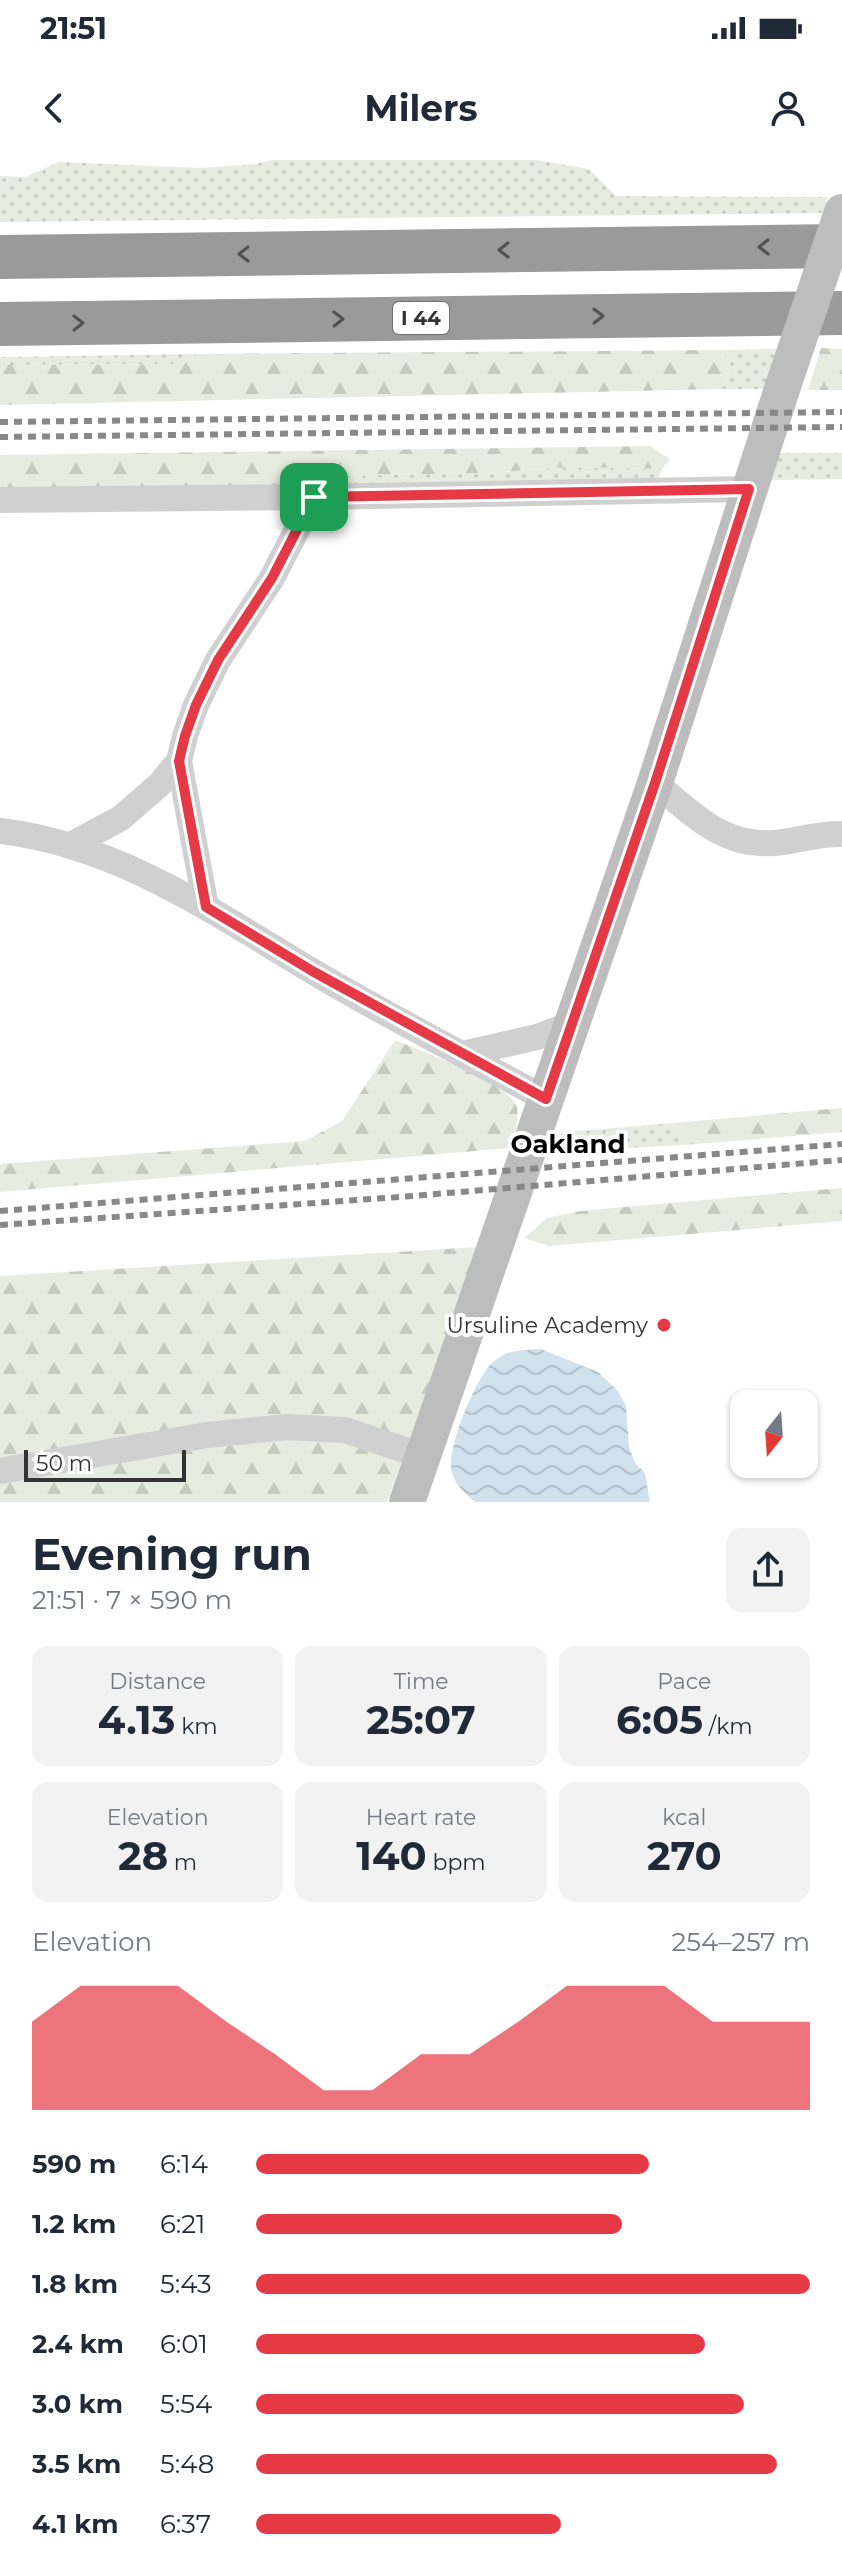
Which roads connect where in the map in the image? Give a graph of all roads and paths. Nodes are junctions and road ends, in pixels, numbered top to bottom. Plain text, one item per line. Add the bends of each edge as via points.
1 (842, 212) edge
2 (842, 246) edge
3 (0, 257) edge
4 (842, 313) edge
5 (0, 324) edge
6 (749, 489) junction
7 (314, 497) junction
8 (0, 500) edge
9 (179, 761) junction
10 (655, 783) junction
11 (0, 831) edge
12 (842, 834) edge
13 (71, 845) junction
14 (206, 907) junction
15 (572, 1024) junction
16 (463, 1054) junction
17 (546, 1099) junction
18 (422, 1456) junction
19 (0, 1471) edge
20 (407, 1502) edge

1 - 6 street, bridge
2 -> 3 highway
5 -> 4 highway, I 44
6 - 7 street
6 - 10 street
7 - 8 street
7 - 9 street via 272,578 218,660 196,705
9 - 13 street via 121,818
9 - 14 street
10 - 12 street via 707,825 744,842
10 - 15 street
11 - 13 street
13 - 14 street via 159,881
14 - 16 street
15 - 16 street
15 - 17 street
16 - 17 street
17 - 18 street
18 - 19 street via 345,1430 287,1427 207,1435
18 - 20 street

